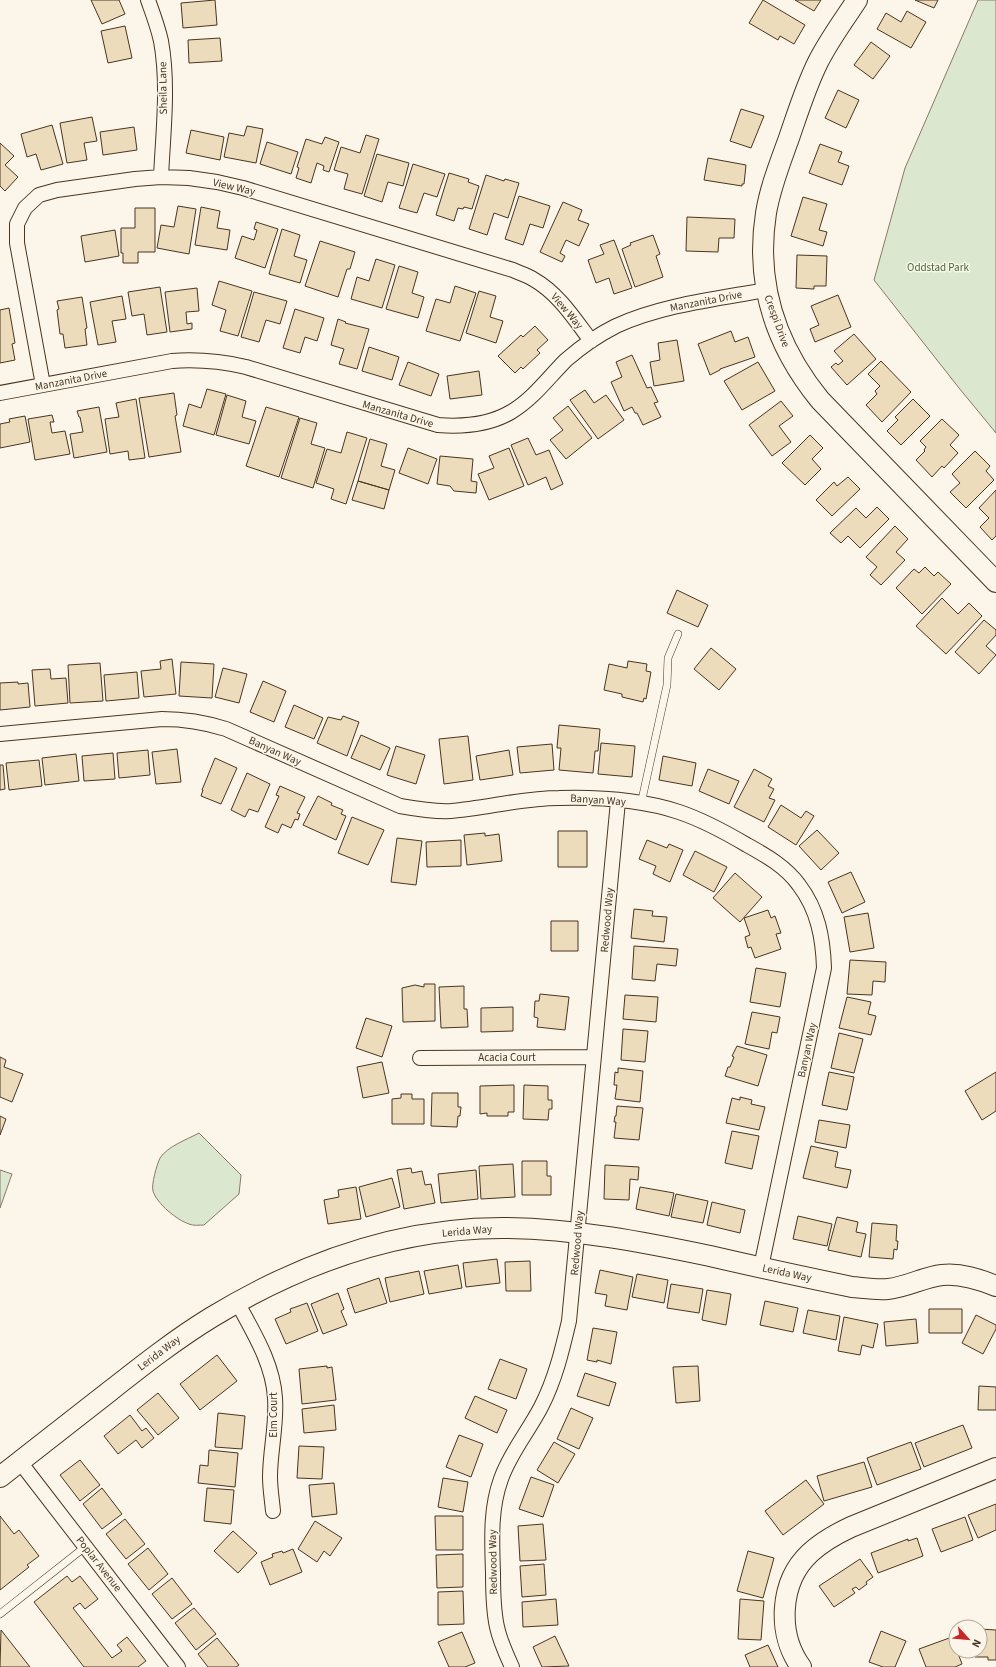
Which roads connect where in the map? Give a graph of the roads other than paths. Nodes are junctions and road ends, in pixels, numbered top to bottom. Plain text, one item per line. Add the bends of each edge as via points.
1 (148, 0) edge
2 (857, 0) edge
3 (161, 177) junction
4 (766, 290) junction
5 (591, 341) junction
6 (43, 385) junction
7 (0, 394) edge
8 (996, 582) edge
9 (678, 634) dead end
10 (0, 734) edge
11 (618, 801) junction
12 (641, 804) junction
13 (594, 1056) junction
14 (420, 1058) dead end
15 (578, 1232) junction
16 (761, 1267) junction
17 (996, 1286) edge
18 (237, 1302) junction
19 (20, 1462) junction
20 (996, 1468) edge
21 (0, 1477) edge
22 (274, 1511) dead end
23 (85, 1547) junction
24 (0, 1614) edge
25 (178, 1667) edge
26 (512, 1667) edge
27 (801, 1667) edge

1 - 3 street, Sheila Lane via 161,42 164,68
2 - 4 street, Crespi Drive via 818,62 776,172 763,237
3 - 5 street, View Way via 189,178 250,190 513,270 533,279 552,293 568,309
3 - 6 street, View Way via 57,190 39,196 25,208 17,224 17,243
4 - 5 street, Manzanita Drive via 666,309 638,317
4 - 8 street, Crespi Drive via 782,340 806,382 820,400
5 - 6 street, Manzanita Drive via 566,360 530,398 511,413 462,427 438,426 222,361 172,361
6 - 7 street, Manzanita Drive
9 - 12 lane via 668,658 667,685
10 - 11 street, Banyan Way via 184,719 226,729 376,797 400,806 425,811 451,811 558,798
11 - 12 street, Banyan Way
11 - 13 street, Redwood Way
12 - 16 street, Banyan Way via 678,812 703,821 768,857 786,870 800,885 819,926 824,968
13 - 14 street, Acacia Court
13 - 15 street, Redwood Way
15 - 16 street, Lerida Way
15 - 18 street, Lerida Way via 505,1228 399,1240 363,1248 306,1268
15 - 26 street, Redwood Way via 568,1321 556,1372 542,1407 503,1473 494,1503 494,1603 497,1627
16 - 17 street, Lerida Way via 870,1289 889,1289 943,1275 978,1279
18 - 19 street, Lerida Way via 156,1355
18 - 22 street, Elm Court via 262,1349 275,1396 270,1477
19 - 21 street, Lerida Way
19 - 23 street, Poplar Avenue
20 - 27 street via 851,1527 828,1538 808,1554 794,1575 787,1596 784,1619 788,1642
23 - 24 lane
23 - 25 street, Poplar Avenue

